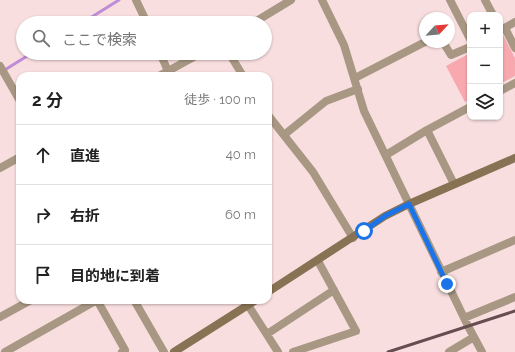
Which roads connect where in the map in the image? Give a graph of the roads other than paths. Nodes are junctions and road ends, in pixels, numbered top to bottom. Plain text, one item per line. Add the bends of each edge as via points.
1 (136, 0) edge
2 (291, 0) edge
3 (322, 0) edge
4 (450, 0) edge
5 (485, 0) edge
6 (492, 12) edge
7 (144, 16) edge
8 (265, 16) edge
9 (515, 22) edge
10 (503, 28) edge
11 (503, 30) edge
12 (467, 33) edge
13 (419, 45) edge
14 (446, 48) edge
15 (468, 48) edge
16 (515, 48) edge
17 (163, 60) edge
18 (188, 60) edge
19 (233, 60) edge
20 (2, 69) edge
21 (168, 71) joint
22 (240, 72) edge
23 (355, 78) junction
24 (515, 83) edge
25 (358, 88) junction
26 (503, 89) edge
27 (16, 94) edge
28 (467, 109) edge
29 (272, 120) edge
30 (427, 130) junction
31 (284, 135) junction
32 (386, 155) junction
33 (515, 158) edge
34 (16, 159) edge
35 (0, 168) edge
36 (454, 184) junction
37 (409, 204) junction
38 (353, 238) junction
39 (515, 240) edge
40 (318, 260) junction
41 (442, 272) junction
42 (272, 289) edge
43 (334, 290) junction
44 (515, 297) edge
45 (24, 304) edge
46 (90, 304) edge
47 (99, 304) edge
48 (136, 304) edge
49 (248, 305) joint
50 (0, 317) edge
51 (464, 318) junction
52 (266, 334) junction
53 (474, 337) junction
54 (6, 352) edge
55 (122, 352) edge
56 (164, 352) edge
57 (174, 352) edge
58 (278, 352) edge
59 (293, 352) edge
60 (449, 352) edge
61 (482, 352) edge

1 - 7 street
2 - 8 street
3 - 23 street via 344,44
4 - 12 street
5 - 6 street
9 - 10 street
11 - 16 street
13 - 23 street
14 - 15 street via 451,56
17 - 21 street
18 - 21 street
19 - 22 street
20 - 27 street
23 - 25 street
24 - 26 street
25 - 31 street via 326,101
25 - 32 street via 364,111
28 - 30 street
29 - 31 street
30 - 32 street
30 - 36 street
31 - 38 street via 314,172
32 - 37 street
33 - 36 main road
34 - 35 street
36 - 37 main road
37 - 38 main road via 385,216
37 - 41 street
38 - 40 main road
39 - 41 street
40 - 42 main road
40 - 43 street
41 - 51 street
43 - 52 street
43 - 59 street via 356,331
44 - 51 street
45 - 50 street
46 - 54 street
47 - 55 street via 125,350
48 - 56 street
49 - 52 street
49 - 57 main road
51 - 53 street
52 - 58 street
53 - 60 street
53 - 61 street

